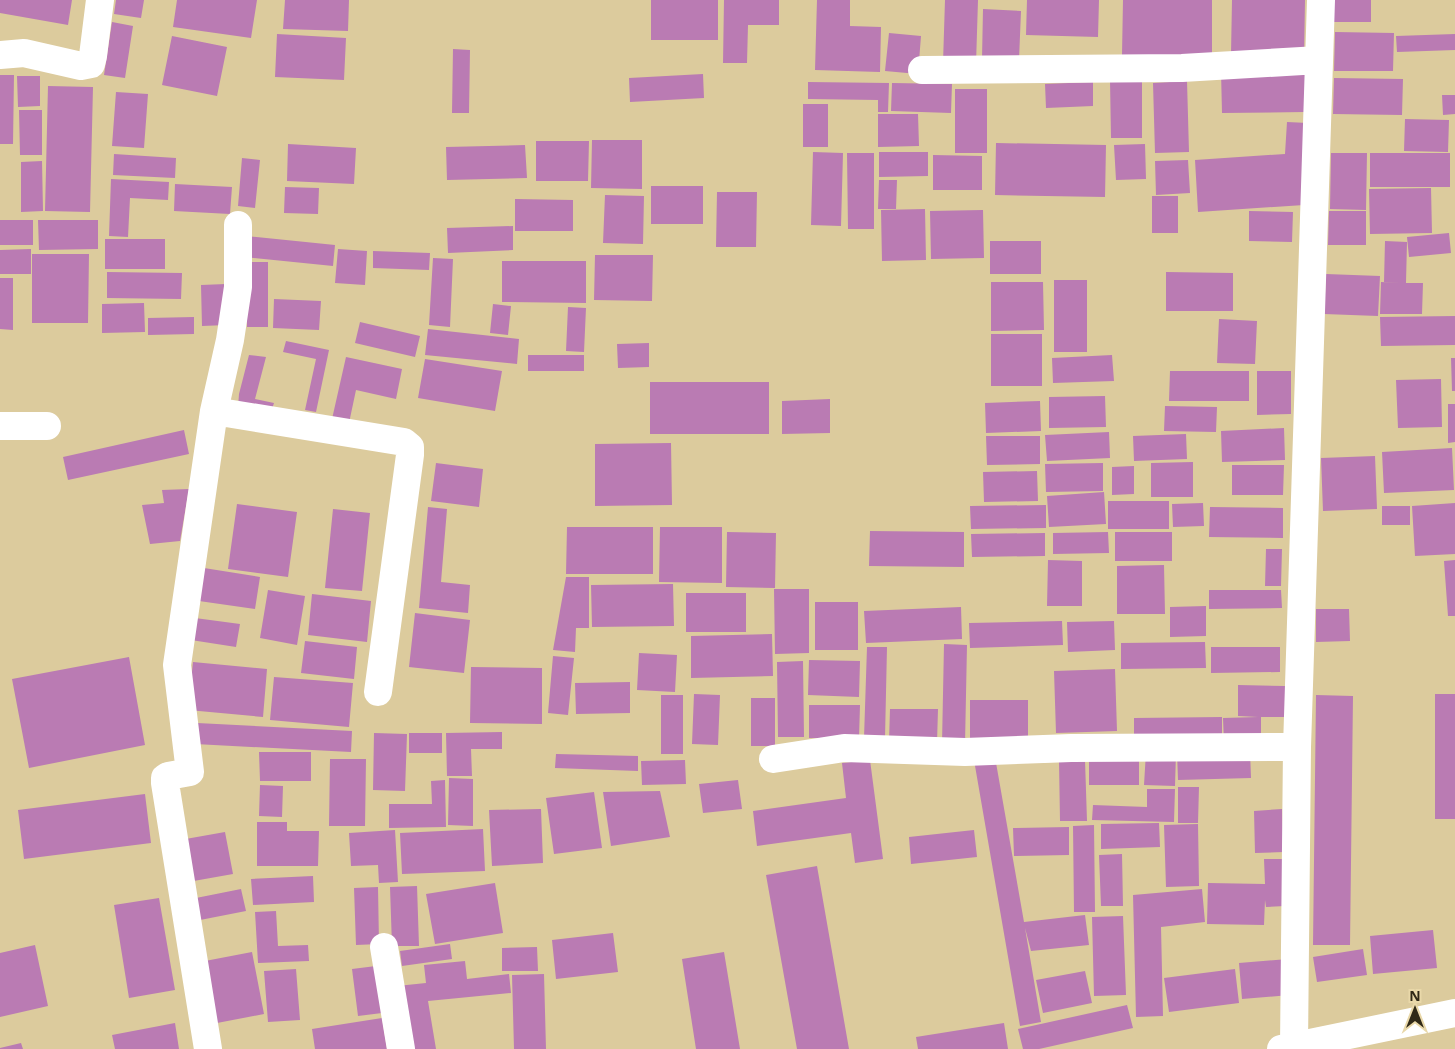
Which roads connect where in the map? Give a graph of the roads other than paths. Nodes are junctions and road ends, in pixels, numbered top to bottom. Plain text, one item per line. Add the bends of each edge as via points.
1 (100, 0) edge
2 (1321, 0) edge
3 (0, 55) edge
4 (1319, 60) junction
5 (922, 70) dead end
6 (238, 224) dead end
7 (214, 411) junction
8 (0, 426) edge
9 (47, 426) dead end
10 (378, 692) dead end
11 (1297, 747) junction
12 (773, 759) dead end
13 (384, 947) dead end
14 (1455, 1013) edge
15 (1288, 1048) edge
16 (208, 1049) edge
17 (401, 1049) edge

1 - 3 street via 91,64 81,66 24,53
2 - 4 street
4 - 5 street via 1182,68
4 - 11 street
6 - 7 street via 238,287
7 - 10 street via 404,442 410,447
7 - 16 street via 177,665 190,772 165,778
8 - 9 street
11 - 12 street via 965,752 844,748
11 - 15 street
13 - 17 street
14 - 15 street

